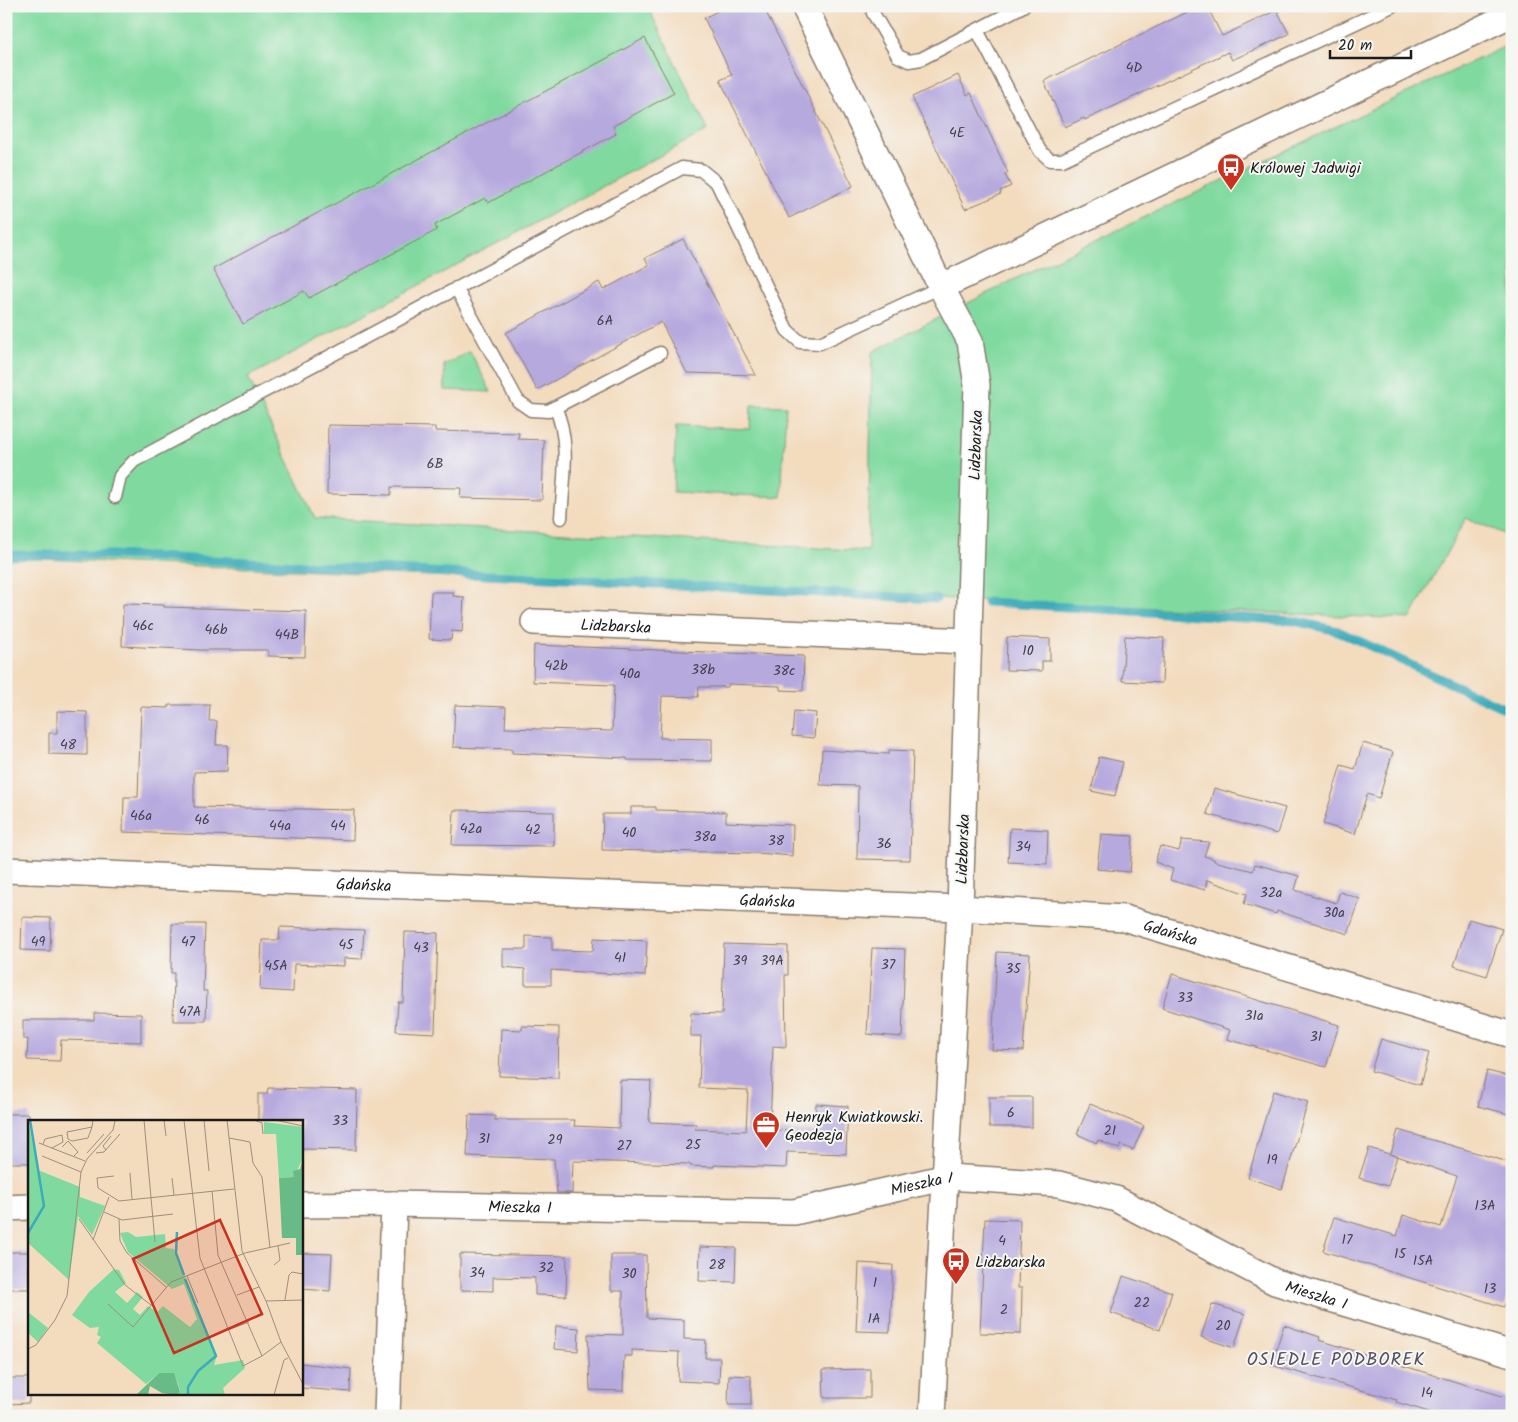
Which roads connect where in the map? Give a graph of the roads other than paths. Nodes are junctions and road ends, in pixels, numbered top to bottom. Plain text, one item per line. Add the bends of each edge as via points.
1 (804, 6) edge
2 (1023, 6) edge
3 (1392, 6) edge
4 (873, 13) dead end
5 (1512, 14) edge
6 (977, 30) junction
7 (941, 286) junction
8 (456, 288) junction
9 (660, 353) dead end
10 (555, 407) junction
11 (115, 497) dead end
12 (561, 518) dead end
13 (534, 622) dead end
14 (968, 641) junction
15 (6, 870) edge
16 (960, 908) junction
17 (1512, 1035) edge
18 (947, 1177) junction
19 (394, 1204) junction
20 (302, 1205) edge
21 (28, 1207) edge
22 (6, 1208) edge
23 (1512, 1354) edge
24 (387, 1416) edge
25 (932, 1416) edge

1 - 7 street, Lidzbarska
2 - 6 lane
3 - 6 lane via 1062,160 1050,160 1040,151
4 - 6 lane via 898,56 909,61 921,59
5 - 7 street
7 - 8 lane via 820,343 800,342 787,330 717,183 701,170 682,168
7 - 14 street, Lidzbarska via 970,341 977,385
8 - 10 lane via 518,401 531,410 548,411
8 - 11 lane via 134,461 120,476
9 - 10 lane
10 - 12 lane via 565,436
13 - 14 street, Lidzbarska
14 - 16 street, Lidzbarska
15 - 16 street, Gdańska
16 - 17 street, Gdańska via 1124,918
16 - 18 street, Lidzbarska
18 - 19 street, Mieszka I via 794,1212
18 - 23 street, Mieszka I via 1059,1184 1116,1199 1274,1282
18 - 25 street, Lidzbarska
19 - 20 street, Mieszka I
19 - 24 street
21 - 22 street

